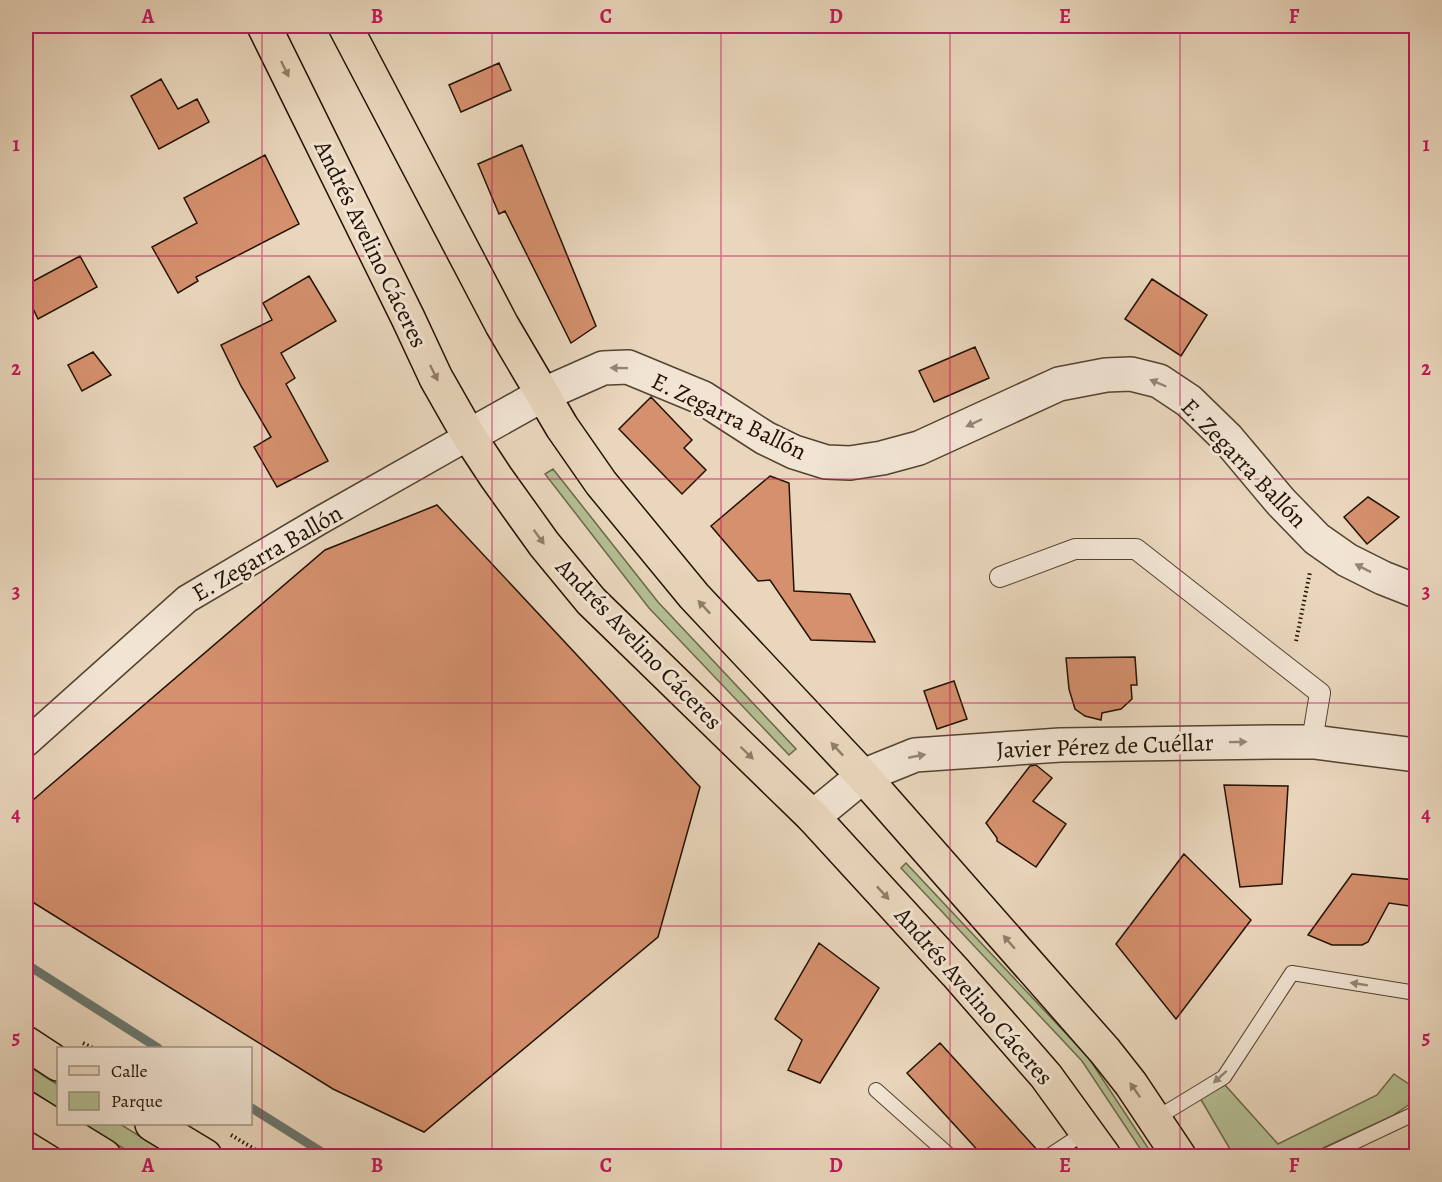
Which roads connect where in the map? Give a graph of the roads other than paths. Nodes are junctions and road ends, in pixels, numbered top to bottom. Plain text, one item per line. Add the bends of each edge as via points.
1 (264, 26) edge
2 (345, 26) edge
3 (542, 394) junction
4 (469, 436) junction
5 (1000, 578) dead end
6 (1416, 591) edge
7 (1314, 742) junction
8 (26, 743) edge
9 (1416, 755) edge
10 (863, 776) junction
11 (813, 817) junction
12 (1416, 993) edge
13 (26, 1043) edge
14 (57, 1063) edge
15 (876, 1090) dead end
16 (26, 1108) edge
17 (1416, 1113) edge
18 (1155, 1119) junction
19 (154, 1125) edge
20 (1095, 1144) edge
21 (104, 1156) edge
22 (205, 1156) edge
23 (950, 1156) edge
24 (1049, 1156) edge
25 (1179, 1156) edge
26 (1325, 1156) edge

1 -> 4 main road, Andrés Avelino Cáceres via 436,378
2 - 3 main road
3 - 4 street, E. Zegarra Ballón
6 -> 3 street, E. Zegarra Ballón via 1347,560 1317,539 1189,401 1159,381 1131,374 1059,384 919,448 850,463 826,462 794,452 702,398 628,367 603,368
10 -> 3 main road via 694,596 601,483
4 - 8 street, E. Zegarra Ballón via 187,598
4 -> 11 main road, Andrés Avelino Cáceres via 544,544 591,601
5 - 7 street via 1075,549 1136,549 1320,693
7 - 9 street, Javier Pérez de Cuéllar
10 -> 7 street, Javier Pérez de Cuéllar via 915,755 1060,745
10 - 11 street, Javier Pérez de Cuéllar
18 -> 10 main road via 1105,1051
11 -> 20 main road, Andrés Avelino Cáceres via 1005,1028
12 -> 18 lane via 1292,973 1224,1077
13 - 14 main road
15 - 23 lane
16 - 21 main road
17 - 26 lane
18 - 25 main road
19 - 22 main road
20 - 24 lane

